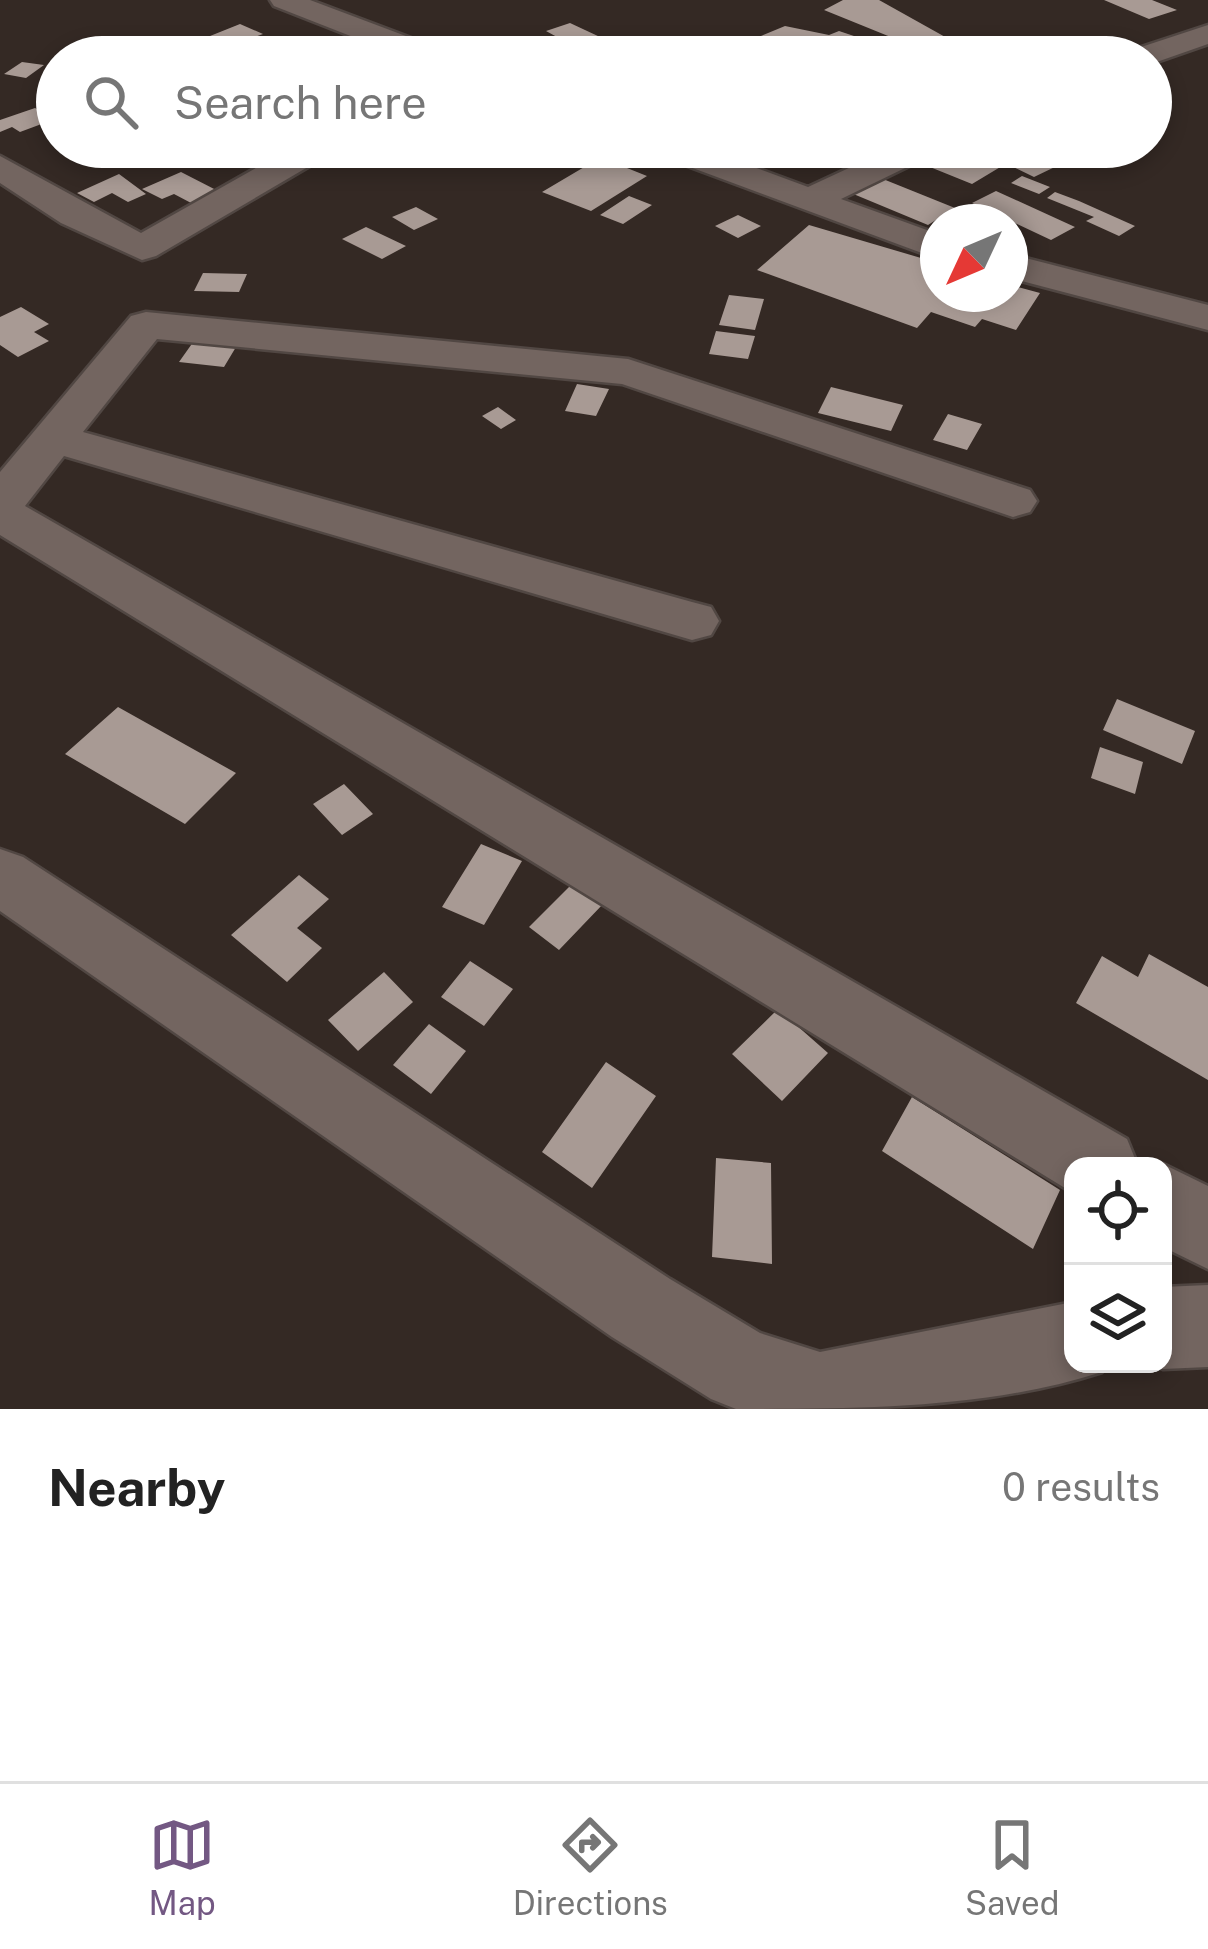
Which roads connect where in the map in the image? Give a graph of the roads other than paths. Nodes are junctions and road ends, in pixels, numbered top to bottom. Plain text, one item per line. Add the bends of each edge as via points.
1 (307, 3) edge
2 (1208, 34) edge
3 (383, 36) edge
4 (1172, 47) edge
5 (0, 167) edge
6 (281, 168) edge
7 (721, 168) edge
8 (877, 168) edge
9 (807, 201) junction
10 (920, 241) edge
11 (1028, 271) edge
12 (1208, 317) edge
13 (53, 438) junction
14 (1013, 501) dead end
15 (0, 504) edge
16 (0, 513) edge
17 (692, 621) dead end
18 (0, 876) edge
19 (1085, 1157) edge
20 (1172, 1208) edge
21 (1208, 1230) edge
22 (1208, 1326) edge
23 (1172, 1328) edge
24 (1064, 1344) edge

1 - 3 street
2 - 4 street
5 - 6 street via 142,248
7 - 9 street
8 - 9 street
9 - 10 street
11 - 12 street
13 - 14 street via 146,325 628,372
13 - 15 street
13 - 17 street
16 - 19 street
18 - 24 street via 741,1369 820,1394
20 - 21 street
22 - 23 street

